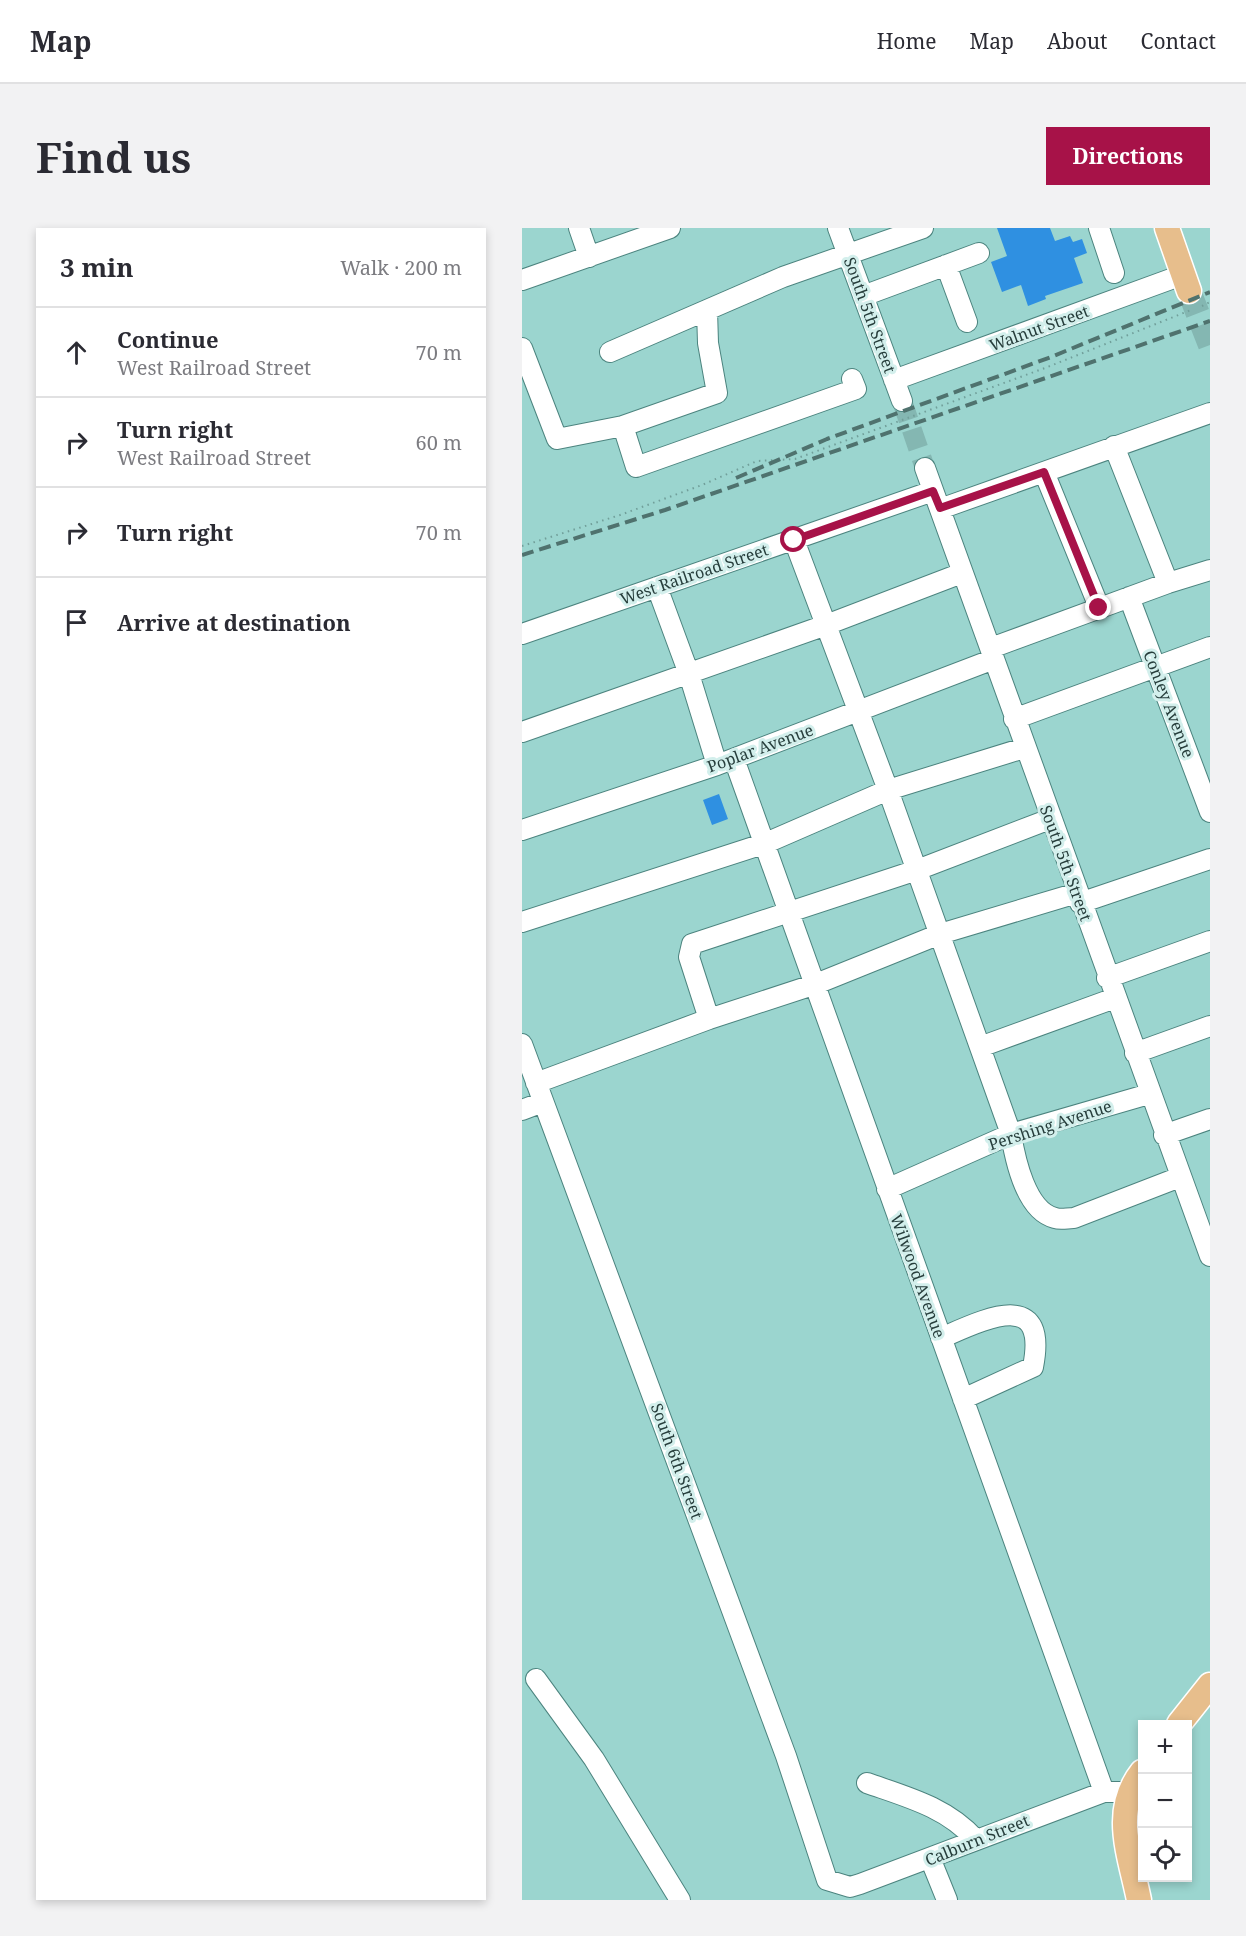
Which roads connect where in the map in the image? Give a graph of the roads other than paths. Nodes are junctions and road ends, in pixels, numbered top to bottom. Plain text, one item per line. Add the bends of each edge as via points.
1 (579, 228) edge
2 (670, 228) edge
3 (838, 228) edge
4 (923, 228) edge
5 (1099, 228) edge
6 (1167, 228) edge
7 (848, 253) junction
8 (979, 253) dead end
9 (589, 257) junction
10 (946, 265) junction
11 (1114, 273) dead end
12 (522, 280) edge
13 (1185, 283) joint
14 (863, 296) junction
15 (707, 310) junction
16 (967, 322) dead end
17 (522, 348) edge
18 (610, 352) dead end
19 (852, 380) dead end
20 (894, 380) junction
21 (903, 401) tunnel mouth
22 (1210, 413) edge
23 (623, 426) junction
24 (1114, 447) junction
25 (925, 468) tunnel mouth
26 (1044, 472) junction
27 (937, 500) junction
28 (794, 540) junction
29 (1210, 570) edge
30 (962, 573) junction
31 (1168, 583) junction
32 (657, 587) junction
33 (1129, 597) junction
34 (1099, 608) junction
35 (826, 625) junction
36 (522, 634) edge
37 (1210, 647) edge
38 (992, 653) junction
39 (1155, 666) junction
40 (689, 674) junction
41 (859, 711) junction
42 (1014, 718) junction
43 (522, 732) edge
44 (1024, 748) junction
45 (1201, 761) edge
46 (725, 762) junction
47 (888, 790) junction
48 (1210, 812) edge
49 (1050, 819) junction
50 (522, 830) edge
51 (766, 843) junction
52 (1210, 859) edge
53 (917, 870) junction
54 (1078, 898) junction
55 (789, 913) junction
56 (522, 922) edge
57 (940, 934) junction
58 (1210, 941) edge
59 (1107, 978) junction
60 (816, 984) junction
61 (1115, 998) junction
62 (708, 1019) junction
63 (1210, 1026) edge
64 (522, 1044) edge
65 (980, 1047) junction
66 (1135, 1053) junction
67 (536, 1083) junction
68 (1149, 1094) junction
69 (543, 1102) junction
70 (522, 1110) edge
71 (1210, 1119) edge
72 (1011, 1134) junction
73 (1164, 1135) junction
74 (1180, 1177) junction
75 (887, 1189) junction
76 (1210, 1256) edge
77 (941, 1338) junction
78 (963, 1399) junction
79 (536, 1679) dead end
80 (1210, 1685) edge
81 (1183, 1720) edge
82 (1142, 1774) edge
83 (867, 1783) dead end
84 (1104, 1792) junction
85 (1128, 1792) junction
86 (975, 1839) junction
87 (930, 1858) junction
88 (850, 1887) junction
89 (680, 1900) edge
90 (831, 1900) edge
91 (947, 1900) edge
92 (1139, 1900) edge

1 - 9 street
2 - 9 street
3 - 7 street, South 5th Street
4 - 7 street
5 - 11 street
6 - 13 main road
7 - 14 street, South 5th Street
7 - 15 street
8 - 10 street
9 - 12 street
10 - 14 street
10 - 16 street
13 - 20 street, Walnut Street
14 - 20 street, South 5th Street
15 - 18 street
15 - 23 street via 717,393
17 - 23 street via 557,439
19 - 23 street via 856,389 636,467
20 - 21 street, South 5th Street
22 - 24 street, West Railroad Street
24 - 26 street, West Railroad Street
24 - 31 street
25 - 27 street, South 5th Street
26 - 27 street, West Railroad Street
26 - 34 street
27 - 28 street, West Railroad Street
27 - 30 street, South 5th Street
28 - 32 street, West Railroad Street
28 - 35 street
29 - 31 street, Poplar Avenue
30 - 35 street
30 - 38 street, South 5th Street
31 - 33 street, Poplar Avenue
32 - 36 street, West Railroad Street
32 - 40 street, Wilwood Avenue
33 - 34 street, Poplar Avenue
33 - 39 street, Conley Avenue
34 - 38 street, Poplar Avenue
35 - 40 street
35 - 41 street
37 - 39 street
38 - 41 street, Poplar Avenue
38 - 42 street, South 5th Street
39 - 42 street
39 - 45 street, Conley Avenue
40 - 43 street
40 - 46 street, Wilwood Avenue
41 - 46 street, Poplar Avenue
41 - 47 street
42 - 44 street, South 5th Street
44 - 47 street
44 - 49 street, South 5th Street
45 - 48 street, Conley Avenue
46 - 50 street, Poplar Avenue
46 - 51 street, Wilwood Avenue
47 - 51 street
47 - 53 street
49 - 53 street
49 - 54 street, South 5th Street
51 - 55 street, Wilwood Avenue
51 - 56 street
52 - 54 street
53 - 55 street
53 - 57 street
54 - 57 street
54 - 59 street, South 5th Street
55 - 60 street, Wilwood Avenue
55 - 62 street via 692,944 689,957
57 - 60 street
57 - 65 street
58 - 59 street
59 - 61 street, South 5th Street
60 - 62 street
60 - 75 street, Wilwood Avenue
61 - 65 street
61 - 66 street, South 5th Street
62 - 67 street
63 - 66 street
64 - 67 street, South 6th Street
65 - 72 street
66 - 68 street, South 5th Street
67 - 69 street, South 6th Street
68 - 72 street, Pershing Avenue
68 - 73 street, South 5th Street
69 - 70 street
69 - 88 street, South 6th Street via 786,1756 828,1880
71 - 73 street
72 - 74 street via 1026,1188 1048,1215 1057,1219 1074,1218
72 - 75 street, Pershing Avenue
73 - 74 street, South 5th Street
74 - 76 street, South 5th Street
75 - 77 street, Wilwood Avenue
77 - 78 street, Wilwood Avenue
77 - 78 street via 1012,1313 1025,1318 1034,1332 1033,1367
78 - 84 street, Wilwood Avenue
79 - 89 street via 594,1759
80 - 81 main road
82 - 85 main road
83 - 86 street via 949,1814
84 - 85 street, Calburn Street
84 - 86 street, Calburn Street
85 - 92 main road via 1125,1828
86 - 87 street, Calburn Street
87 - 88 street, Calburn Street
87 - 91 street
88 - 90 street, Calburn Street

